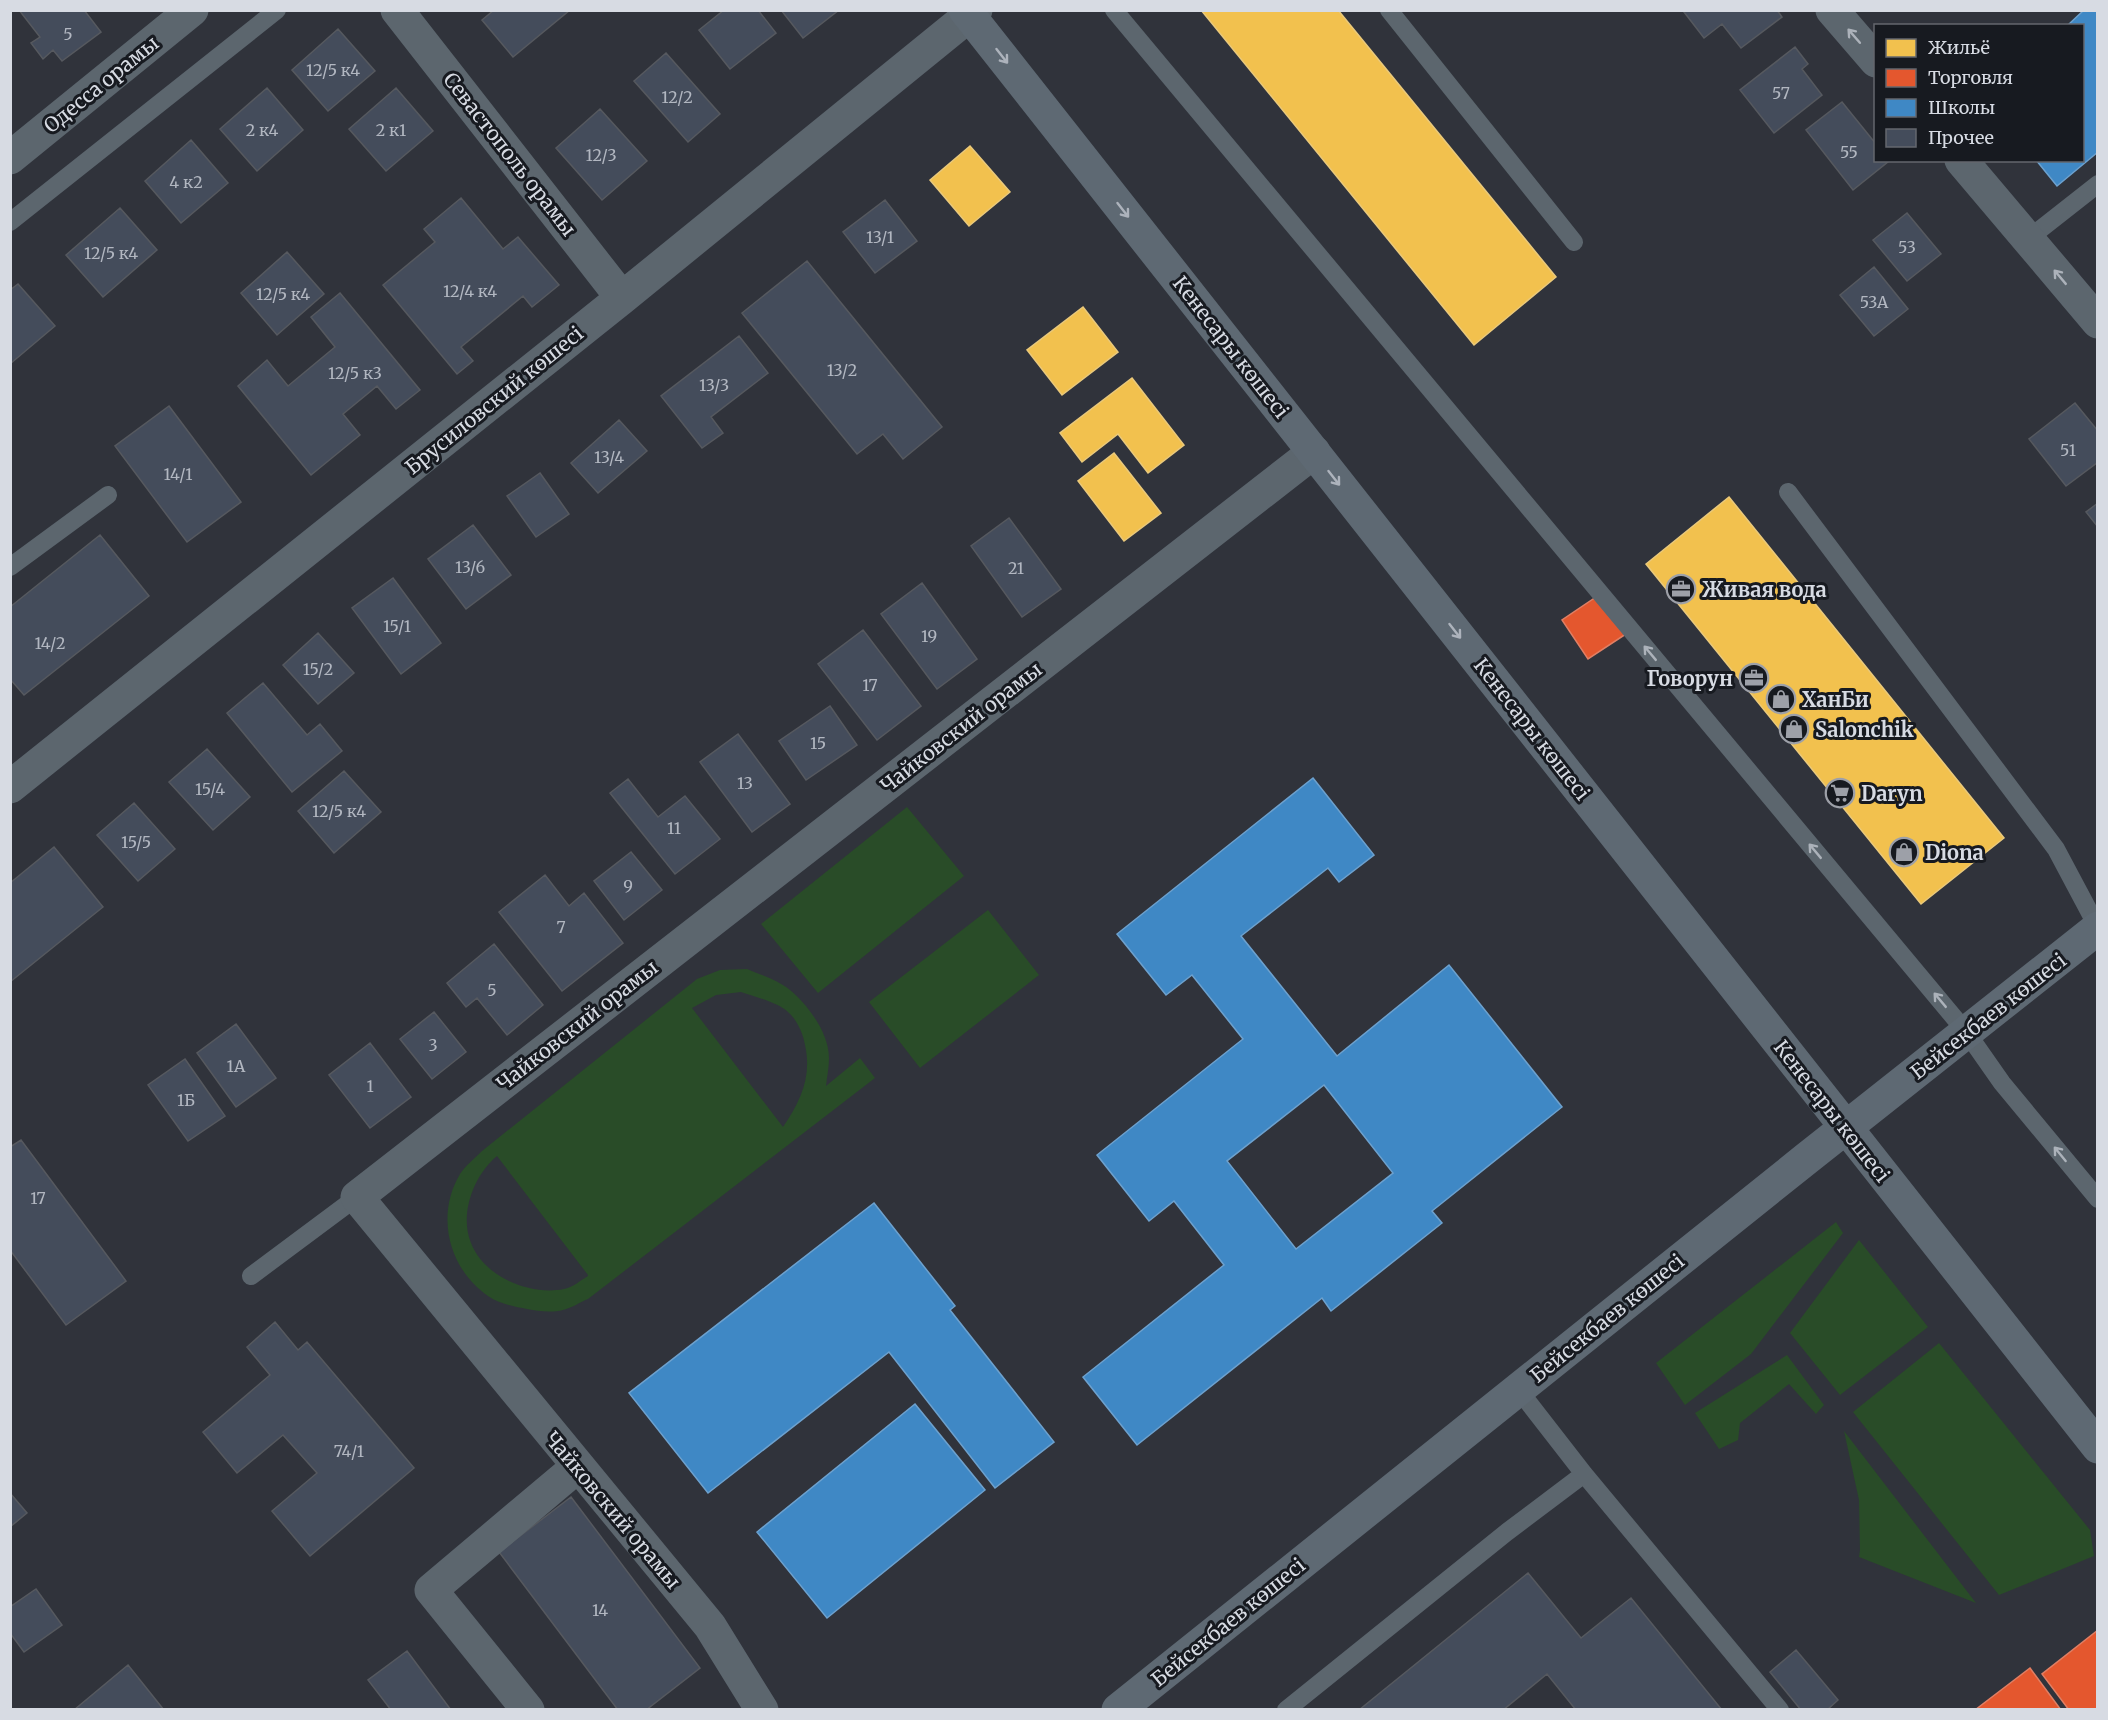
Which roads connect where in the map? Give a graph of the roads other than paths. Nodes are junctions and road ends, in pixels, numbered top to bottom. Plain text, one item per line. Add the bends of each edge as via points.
1 (192, 10) edge
2 (277, 10) edge
3 (397, 10) edge
4 (1114, 10) edge
5 (1389, 10) edge
6 (1832, 10) edge
7 (970, 12) edge
8 (1874, 60) edge
9 (10, 158) edge
10 (1963, 162) edge
11 (2097, 184) edge
12 (10, 222) edge
13 (2028, 239) junction
14 (1574, 242) dead end
15 (622, 298) junction
16 (2094, 310) edge
17 (1314, 452) junction
18 (1788, 492) dead end
19 (108, 495) dead end
20 (10, 567) edge
21 (10, 787) edge
22 (2097, 928) edge
23 (1967, 1033) junction
24 (1845, 1128) junction
25 (357, 1197) junction
26 (2097, 1199) edge
27 (251, 1276) dead end
28 (1518, 1389) junction
29 (2097, 1447) edge
30 (578, 1467) junction
31 (1584, 1474) junction
32 (528, 1710) edge
33 (762, 1710) edge
34 (1118, 1710) edge
35 (1286, 1710) edge
36 (1780, 1710) edge

1 - 9 street, Одесса орамы
2 - 12 lane
3 - 15 street, Севастополь орамы
23 -> 4 lane
5 - 14 lane
8 -> 6 street
7 - 15 street, Брусиловский көшесі
7 -> 17 main road, Кенесары көшесі
10 - 13 street
11 - 13 lane
16 -> 13 street
15 - 21 street, Брусиловский көшесі
17 -> 24 main road, Кенесары көшесі
17 - 25 street, Чайковский орамы
18 - 22 lane via 2056,849
19 - 20 lane
22 - 23 main road, Бейсекбаев көшесі
23 - 24 main road, Бейсекбаев көшесі
26 -> 23 lane via 2002,1083
24 - 28 main road, Бейсекбаев көшесі
24 - 29 main road, Кенесары көшесі
25 - 27 lane
25 - 30 street, Чайковский орамы
28 - 31 lane
28 - 34 main road, Бейсекбаев көшесі
30 - 32 street via 431,1590
30 - 33 street, Чайковский орамы via 710,1626
31 - 35 lane
31 - 36 lane

